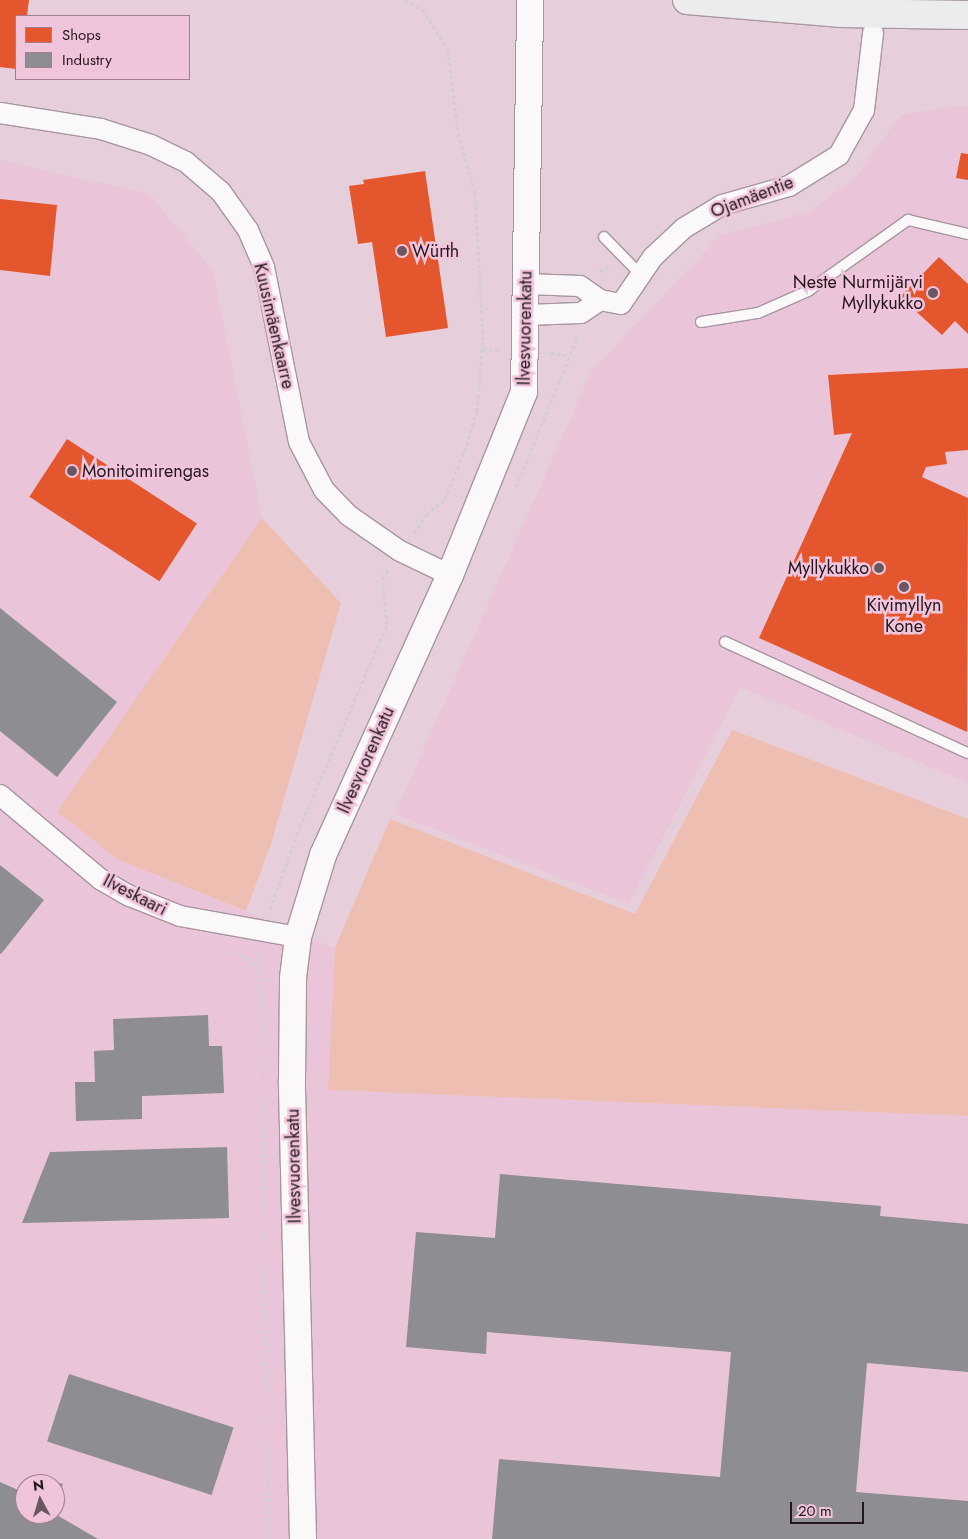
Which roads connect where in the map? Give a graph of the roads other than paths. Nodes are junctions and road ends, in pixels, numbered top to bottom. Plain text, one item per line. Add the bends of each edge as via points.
1 (530, 0) edge
2 (688, 0) edge
3 (968, 15) edge
4 (873, 33) dead end
5 (0, 113) edge
6 (968, 234) edge
7 (604, 237) dead end
8 (640, 274) junction
9 (527, 284) junction
10 (600, 300) junction
11 (526, 315) junction
12 (701, 322) dead end
13 (450, 574) junction
14 (725, 642) dead end
15 (968, 753) edge
16 (0, 795) edge
17 (298, 937) junction
18 (303, 1539) edge

1 - 9 street, Ilvesvuorenkatu
2 - 3 main road via 841,13
4 - 8 street, Ojamäentie via 864,110 838,154 789,186 722,206 700,219 678,234
5 - 13 street, Kuusimäenkaarre via 101,129 151,145 186,162 221,192 248,230 264,267 300,442 324,490 348,515 400,552
6 - 12 lane via 908,220 808,291 758,314
7 - 8 lane
8 - 10 street, Ojamäentie via 621,304
9 - 10 street via 580,286
9 - 11 street, Ilvesvuorenkatu
10 - 11 street via 581,313
11 - 13 street, Ilvesvuorenkatu via 524,392
13 - 17 street, Ilvesvuorenkatu via 323,855
14 - 15 lane
16 - 17 street, Ilveskaari via 100,879 130,896 180,916
17 - 18 street, Ilvesvuorenkatu via 293,978 292,1080

